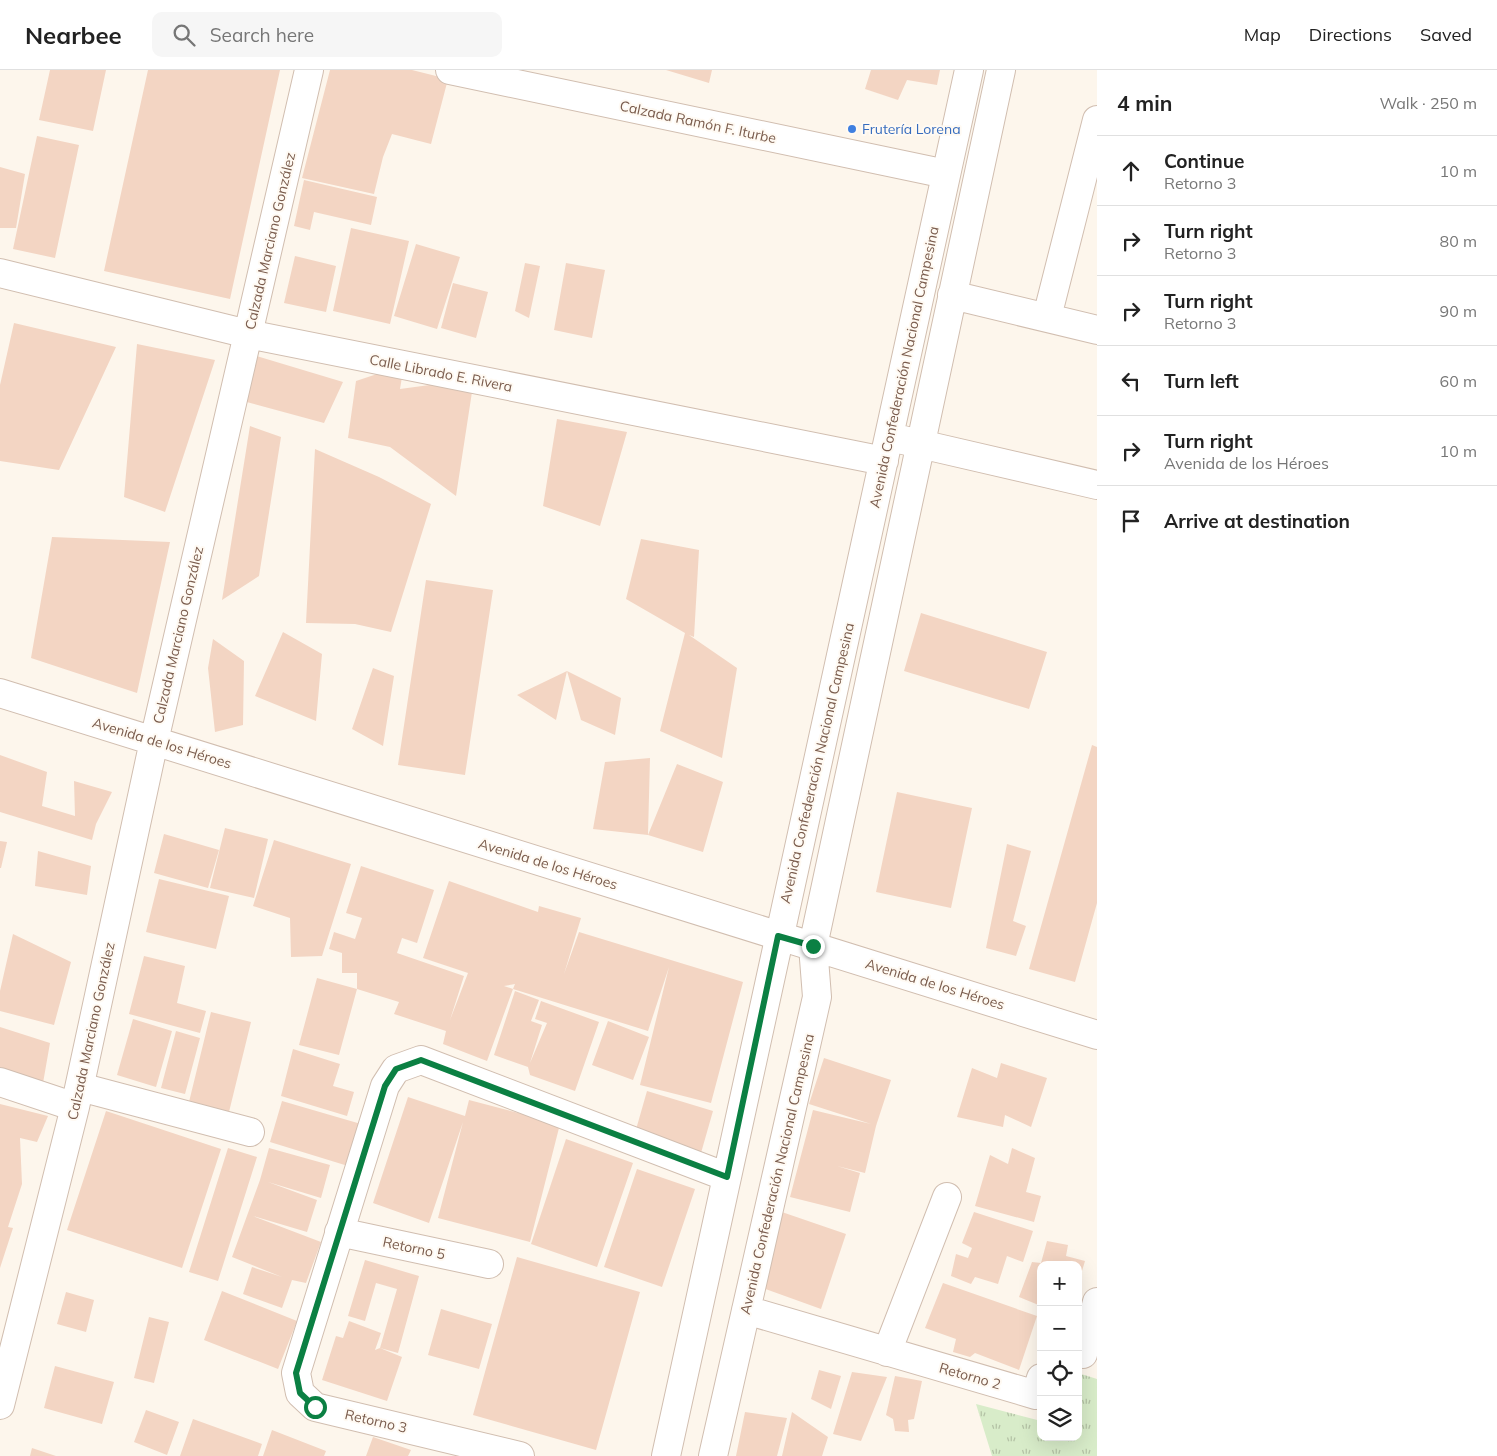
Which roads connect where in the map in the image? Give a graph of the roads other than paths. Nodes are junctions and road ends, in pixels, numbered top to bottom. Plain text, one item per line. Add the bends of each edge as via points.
1 (309, 70) edge
2 (450, 70) edge
3 (969, 70) edge
4 (1001, 70) edge
5 (1097, 120) edge
6 (946, 174) junction
7 (0, 272) edge
8 (952, 295) junction
9 (1047, 317) junction
10 (1097, 330) edge
11 (248, 334) junction
12 (920, 444) junction
13 (886, 449) junction
14 (1097, 485) edge
15 (851, 610) junction
16 (882, 619) junction
17 (0, 693) edge
18 (154, 741) junction
19 (778, 936) junction
20 (813, 946) junction
21 (1097, 1035) edge
22 (0, 1082) edge
23 (77, 1097) junction
24 (250, 1132) dead end
25 (727, 1177) junction
26 (947, 1197) dead end
27 (339, 1232) junction
28 (489, 1264) dead end
29 (1097, 1302) edge
30 (746, 1310) junction
31 (887, 1352) junction
32 (1082, 1354) edge
33 (1037, 1392) edge
34 (0, 1405) edge
35 (520, 1456) edge
36 (666, 1456) edge
37 (713, 1456) edge

1 - 11 street, Calzada Marciano González
2 - 6 street, Calzada Ramón F. Iturbe
3 - 6 street, Avenida Confederación Nacional Campesina
4 - 8 street, Avenida Confederación Nacional Campesina
5 - 9 street
6 - 13 street, Avenida Confederación Nacional Campesina
7 - 11 street, Calle Librado E. Rivera
8 - 9 street
8 - 12 street, Avenida Confederación Nacional Campesina
9 - 10 street
11 - 13 street, Calle Librado E. Rivera
11 - 18 street, Calzada Marciano González
12 - 13 street, Calle Librado E. Rivera
12 - 14 street, Calle Librado E. Rivera
12 - 16 street, Avenida Confederación Nacional Campesina
13 - 15 street, Avenida Confederación Nacional Campesina
15 - 16 street
15 - 19 street, Avenida Confederación Nacional Campesina
16 - 20 street, Avenida Confederación Nacional Campesina
17 - 18 street, Avenida de los Héroes
18 - 19 street, Avenida de los Héroes
18 - 23 street, Calzada Marciano González
19 - 20 street, Avenida de los Héroes
19 - 25 street, Avenida Confederación Nacional Campesina
20 - 21 street, Avenida de los Héroes
20 - 30 street, Avenida Confederación Nacional Campesina via 817,997
22 - 23 street
23 - 24 street
23 - 34 street, Calzada Marciano González
25 - 27 street, Retorno 3 via 421,1060 396,1069 385,1086
25 - 36 street, Avenida Confederación Nacional Campesina
26 - 31 street
27 - 28 street, Retorno 5
27 - 35 street, Retorno 3 via 296,1373 300,1393 315,1407
29 - 32 street
30 - 31 street, Retorno 2
30 - 37 street, Avenida Confederación Nacional Campesina
31 - 33 street, Retorno 2 via 1036,1396

